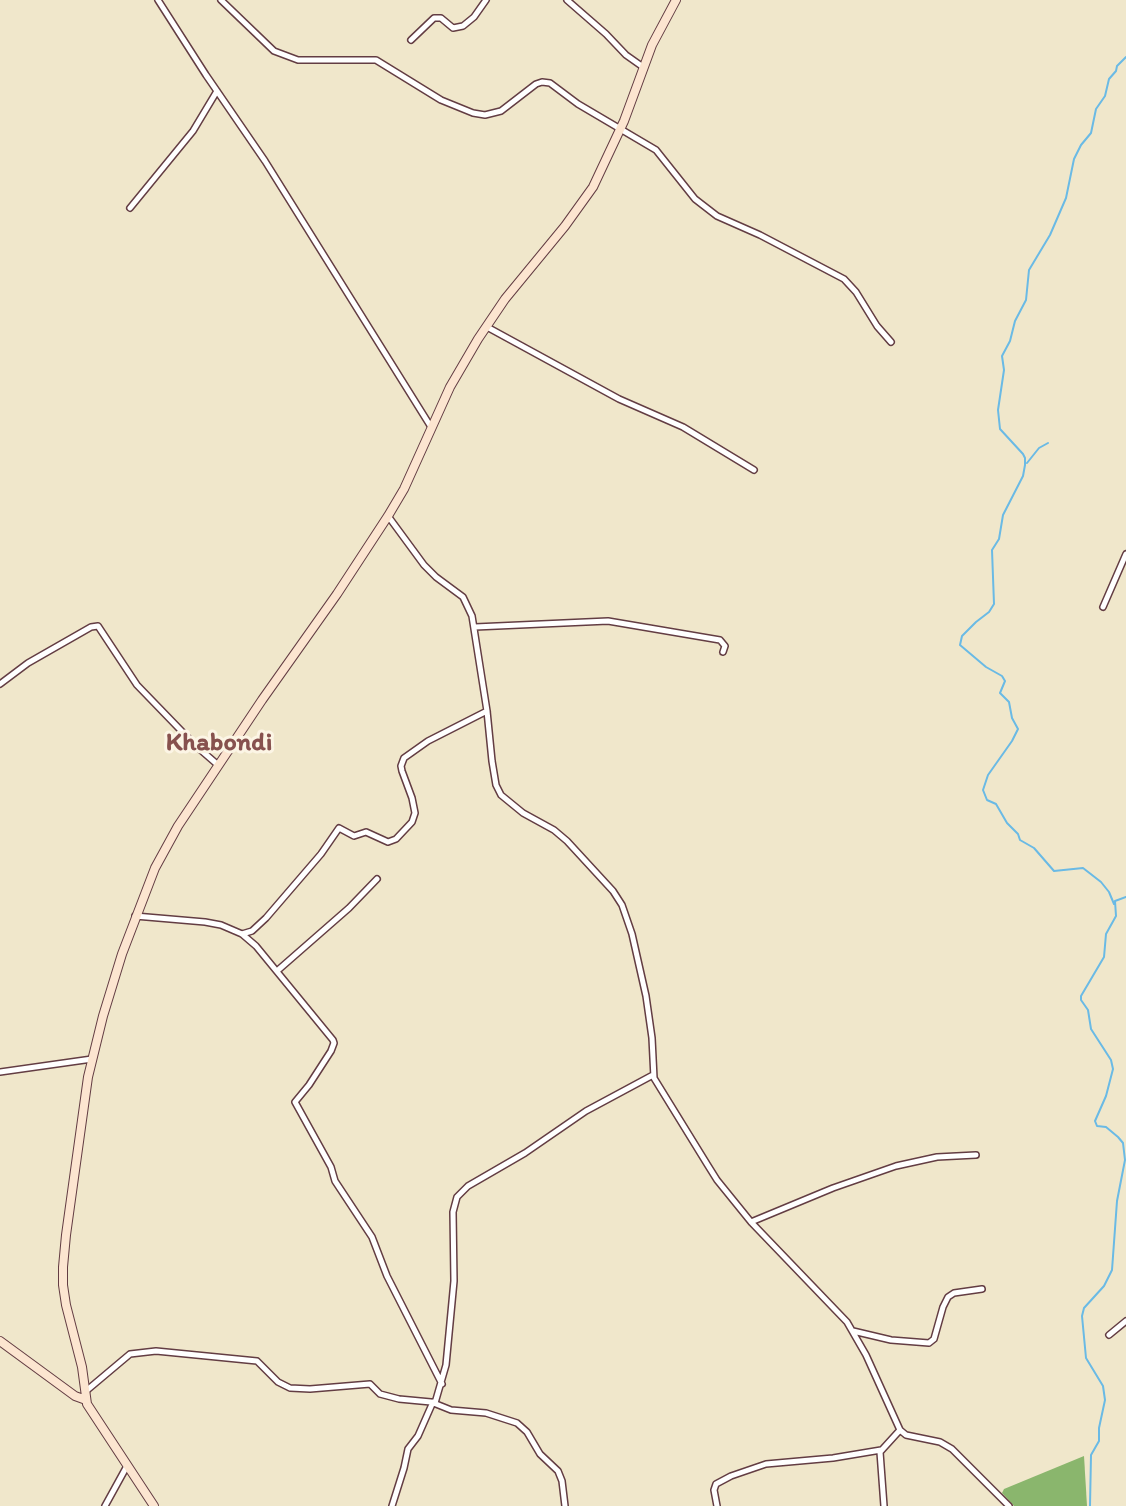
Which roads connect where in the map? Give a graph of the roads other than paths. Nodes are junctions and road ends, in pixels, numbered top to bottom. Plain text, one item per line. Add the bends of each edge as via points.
1 (158, 0) edge
2 (221, 0) edge
3 (486, 0) edge
4 (567, 0) edge
5 (676, 0) edge
6 (411, 39) dead end
7 (643, 68) junction
8 (217, 91) junction
9 (621, 128) junction
10 (130, 208) dead end
11 (487, 327) junction
12 (891, 342) dead end
13 (431, 427) junction
14 (754, 470) dead end
15 (388, 516) junction
16 (1126, 554) edge
17 (1103, 606) dead end
18 (475, 627) junction
19 (723, 652) dead end
20 (0, 684) edge
21 (487, 711) junction
22 (218, 765) junction
23 (377, 879) dead end
24 (135, 916) junction
25 (242, 934) junction
26 (277, 971) junction
27 (92, 1059) junction
28 (0, 1072) edge
29 (653, 1075) junction
30 (976, 1155) dead end
31 (751, 1222) junction
32 (982, 1289) dead end
33 (1126, 1321) edge
34 (853, 1330) junction
35 (1109, 1335) dead end
36 (0, 1341) edge
37 (442, 1384) junction
38 (86, 1391) junction
39 (86, 1400) junction
40 (434, 1403) junction
41 (900, 1430) junction
42 (881, 1450) junction
43 (127, 1466) junction
44 (105, 1506) edge
45 (154, 1506) edge
46 (392, 1506) edge
47 (565, 1506) edge
48 (717, 1506) edge
49 (884, 1506) edge
50 (1009, 1506) edge

1 - 8 street
2 - 9 street via 274,51 298,60 376,60 441,100 485,115 501,111 536,84 550,83
3 - 6 street via 463,26 456,29 441,18 433,18
4 - 7 street
5 - 7 street
7 - 9 street
8 - 10 street via 193,131
8 - 13 street
9 - 11 street via 588,196
9 - 12 street via 656,150 695,199 717,216 844,279
11 - 13 street
11 - 14 street via 619,399 682,427
13 - 15 street
15 - 18 street via 424,566 465,601
15 - 22 street
16 - 17 street
18 - 19 street via 608,621 720,640
18 - 21 street
20 - 22 street via 28,663 98,626 138,685
21 - 25 street via 404,758 400,766 416,813 396,839 388,842 366,832 354,836 339,828 266,918 252,931
21 - 29 street via 496,785 501,795 567,841 622,905 645,987
22 - 24 street via 167,844
23 - 26 street
24 - 25 street via 205,921
24 - 27 street
25 - 26 street
26 - 37 street via 334,1042 295,1102 335,1181 372,1237 387,1276
27 - 28 street
27 - 38 street via 63,1267 66,1305
29 - 31 street via 717,1180
29 - 37 street via 586,1111 468,1186 457,1197 453,1212 454,1281
30 - 31 street via 937,1157 896,1166
31 - 34 street
32 - 34 street via 948,1297 934,1339 927,1344
33 - 35 street
34 - 41 street
36 - 39 street
37 - 40 street
38 - 39 street
38 - 40 street via 130,1354 156,1351 259,1361 290,1388 368,1384 380,1394
39 - 43 street
40 - 46 street via 408,1449
40 - 47 street via 451,1410 511,1420 525,1429 540,1454 561,1476
41 - 42 street
41 - 50 street via 952,1449
42 - 48 street via 769,1463 716,1484
42 - 49 street
43 - 44 street
43 - 45 street

